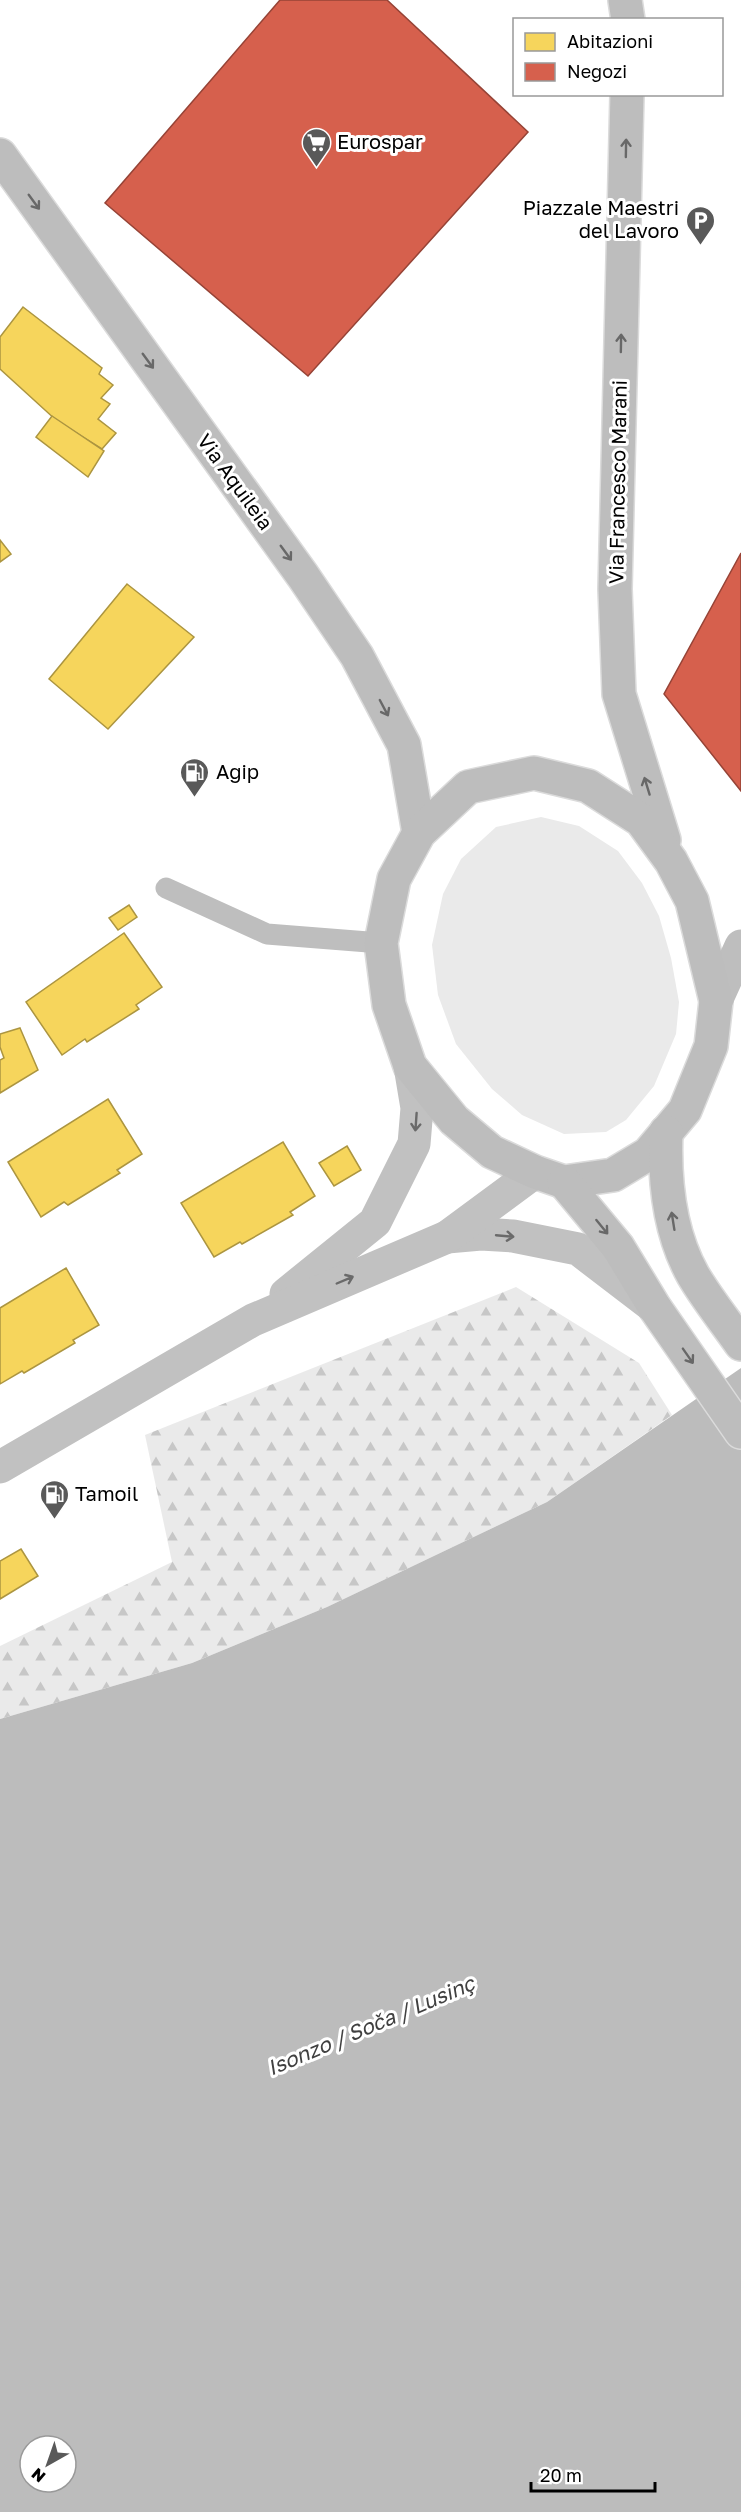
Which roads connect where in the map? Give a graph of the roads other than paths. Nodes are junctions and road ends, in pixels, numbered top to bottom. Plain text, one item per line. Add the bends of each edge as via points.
1 (625, 0) edge
2 (628, 18) edge
3 (627, 96) edge
4 (0, 155) edge
5 (419, 833) junction
6 (671, 861) junction
7 (166, 888) dead end
8 (381, 943) junction
9 (741, 946) edge
10 (716, 1000) junction
11 (410, 1066) junction
12 (666, 1131) junction
13 (550, 1177) junction
14 (447, 1237) junction
15 (655, 1308) junction
16 (253, 1320) junction
17 (741, 1344) edge
18 (741, 1432) edge
19 (0, 1467) edge

1 - 2 main road
6 -> 3 main road, Via Francesco Marani via 619,694 615,589
4 -> 5 main road, Via Aquileia via 357,656 404,745
5 - 6 main road via 468,787 534,773 588,786 632,814 641,820
5 - 8 main road via 394,879
6 - 10 main road via 693,901
7 - 8 lane via 267,934
8 - 11 main road via 389,1005
9 - 10 street
10 - 12 main road via 711,1046 685,1110
11 - 13 main road via 454,1120 492,1152
11 -> 16 main road via 417,1108 414,1144 375,1222
12 - 13 main road via 648,1154 613,1174
17 -> 12 main road via 693,1275 676,1239 665,1173
13 - 14 main road
13 -> 15 main road via 618,1247
14 -> 15 main road via 513,1236 578,1249
16 -> 14 main road
15 -> 18 main road
16 - 19 main road

